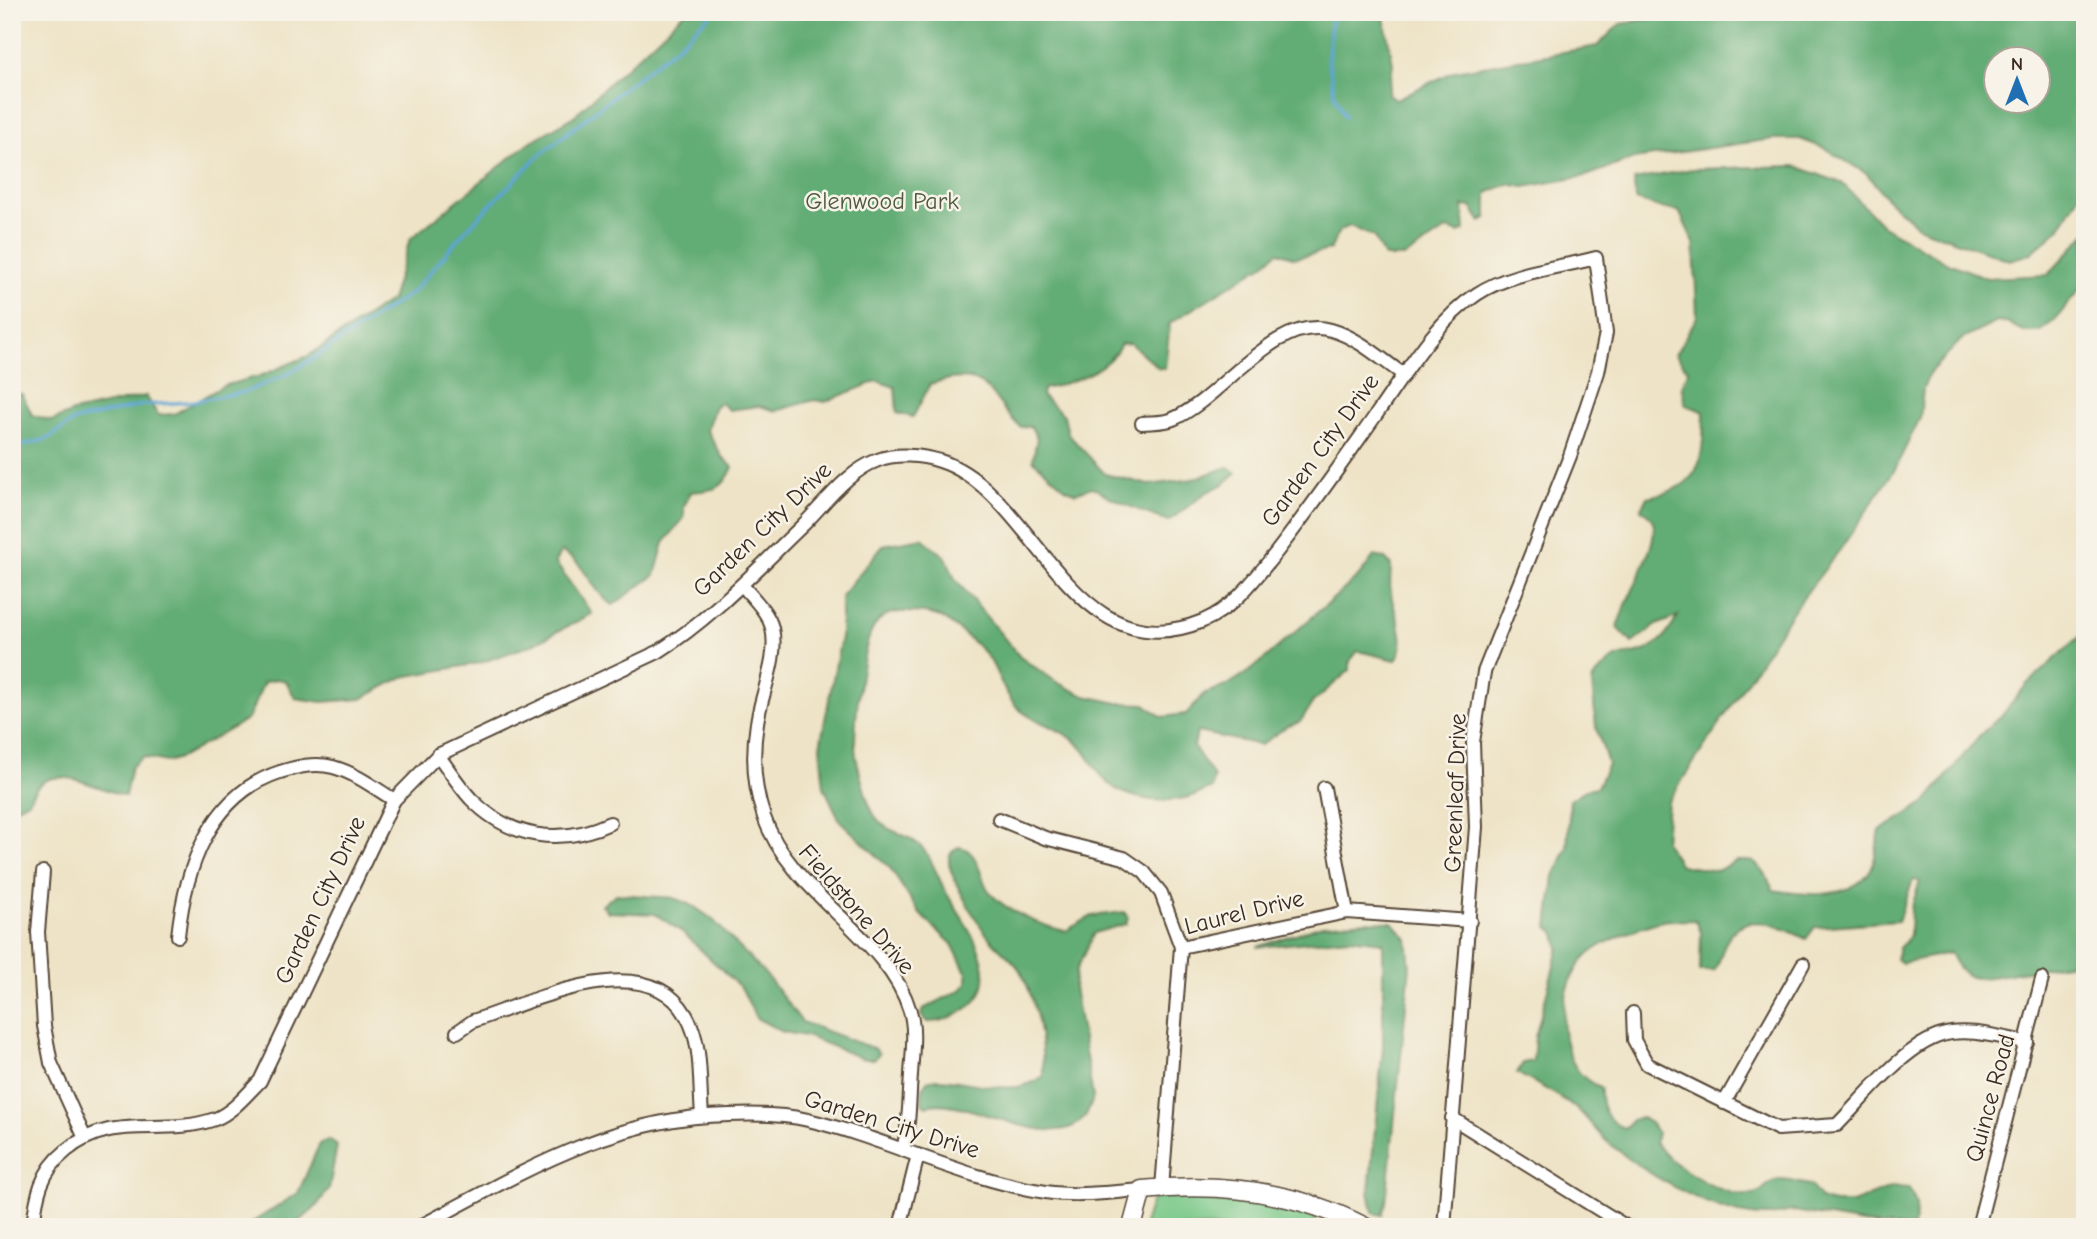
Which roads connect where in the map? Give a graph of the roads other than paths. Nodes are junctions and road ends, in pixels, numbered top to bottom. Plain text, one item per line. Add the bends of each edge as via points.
1 (1596, 258) joint
2 (1404, 375) junction
3 (1142, 423) dead end
4 (742, 585) junction
5 (438, 755) junction
6 (1324, 788) dead end
7 (394, 800) junction
8 (999, 820) dead end
9 (610, 823) dead end
10 (43, 872) dead end
11 (1346, 912) junction
12 (1470, 921) junction
13 (178, 936) dead end
14 (1181, 947) junction
15 (1803, 964) dead end
16 (2042, 979) dead end
17 (1633, 1013) dead end
18 (457, 1032) dead end
19 (2027, 1042) junction
20 (1724, 1103) junction
21 (702, 1115) junction
22 (1452, 1118) junction
23 (84, 1136) junction
24 (903, 1149) junction
25 (918, 1155) junction
26 (1162, 1188) junction
27 (1142, 1190) junction
28 (33, 1227) edge
29 (419, 1227) edge
30 (900, 1227) edge
31 (1132, 1227) edge
32 (1365, 1227) edge
33 (1444, 1227) edge
34 (1627, 1227) edge
35 (1978, 1227) edge

1 - 2 street, Garden City Drive via 1497,282 1478,293 1458,308
1 - 12 street, Greenleaf Drive via 1606,333 1598,372 1570,456 1484,672 1473,742 1476,827
2 - 3 street via 1354,339 1329,329 1300,331 1279,339 1172,420
2 - 4 street, Garden City Drive via 1311,508 1247,589 1228,608 1184,627 1125,625 1102,614 1078,595 964,471 907,456 879,460 854,474
4 - 5 street, Garden City Drive via 659,652
4 - 24 street, Fieldstone Drive via 772,628 754,760 772,840 789,865 875,954 911,1012 908,1131
5 - 7 street, Garden City Drive
5 - 9 street via 471,799 515,828 541,837 567,838
6 - 11 street
7 - 13 street via 331,766 303,765 268,776 239,796 211,825 193,861 182,898
7 - 23 street, Garden City Drive via 260,1081 218,1118 185,1127 116,1128
8 - 14 street via 1045,838 1124,858 1144,872 1161,893
10 - 23 street via 38,932 44,1026 51,1063
11 - 12 street, Laurel Drive
11 - 14 street, Laurel Drive
12 - 22 street, Greenleaf Drive
14 - 26 street, Laurel Drive
15 - 20 street
16 - 19 street, Quince Road
17 - 20 street via 1634,1040 1647,1064
18 - 21 street via 473,1021 598,981 652,984 686,1014 696,1040
19 - 20 street via 1943,1034 1911,1051 1837,1125 1778,1129
19 - 35 street, Quince Road
21 - 24 street, Garden City Drive via 806,1119
21 - 29 street, Garden City Drive via 654,1122 576,1147
22 - 33 street, Greenleaf Drive
22 - 34 street
23 - 28 street, Garden City Drive via 44,1175
24 - 25 street, Garden City Drive
25 - 27 street, Garden City Drive via 1006,1185 1049,1193
25 - 30 street
26 - 27 street, Garden City Drive
26 - 32 street, Garden City Drive via 1237,1187 1323,1207
27 - 31 street

